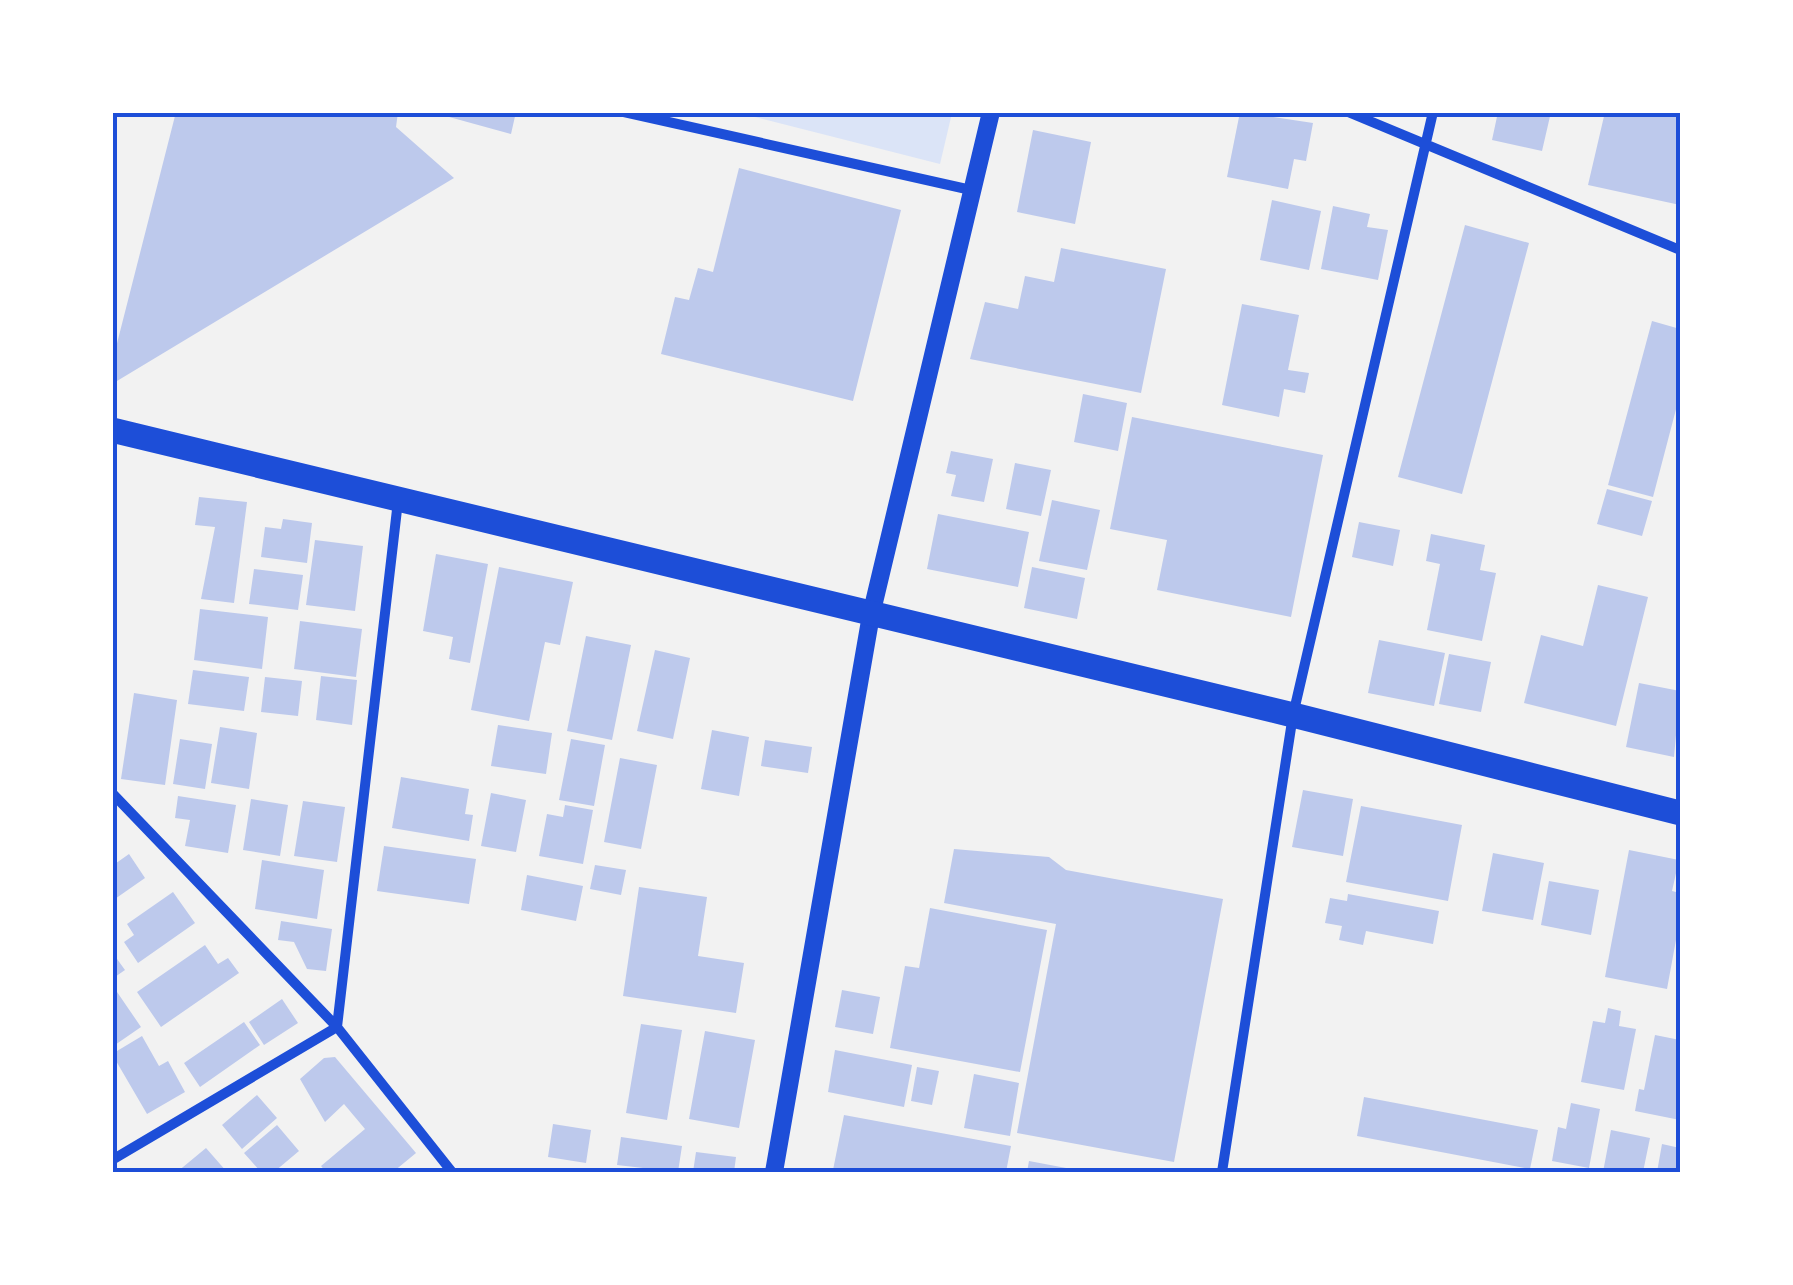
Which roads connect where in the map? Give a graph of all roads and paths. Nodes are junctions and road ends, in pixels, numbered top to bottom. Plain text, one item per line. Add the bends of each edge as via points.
1 (624, 112) edge
2 (991, 112) edge
3 (1348, 112) edge
4 (1433, 112) edge
5 (1424, 145) junction
6 (971, 190) junction
7 (1680, 250) edge
8 (112, 430) edge
9 (398, 496) junction
10 (870, 615) junction
11 (1293, 715) junction
12 (112, 794) edge
13 (1680, 813) edge
14 (337, 1026) junction
15 (112, 1160) edge
16 (452, 1172) edge
17 (774, 1172) edge
18 (1222, 1172) edge

1 - 6 street
2 - 6 street
3 - 5 street
4 - 5 street
5 - 7 street
5 - 11 street
6 - 10 street
8 - 9 main road
9 - 10 main road
9 - 14 street
10 - 11 main road
10 - 17 street
11 - 13 main road
11 - 18 street
12 - 14 street
14 - 15 street
14 - 16 street

